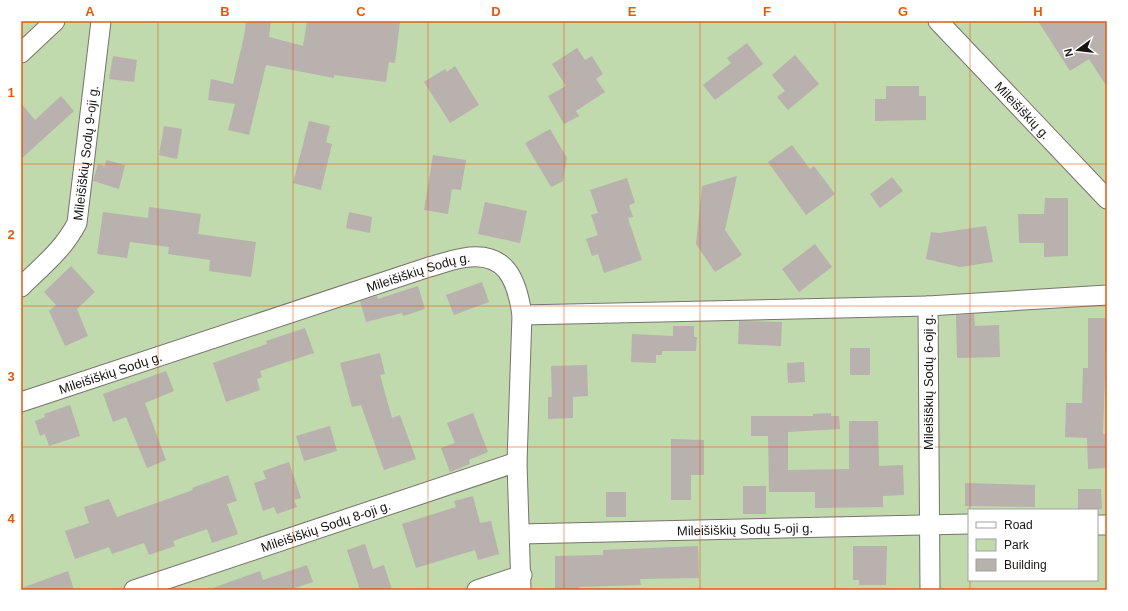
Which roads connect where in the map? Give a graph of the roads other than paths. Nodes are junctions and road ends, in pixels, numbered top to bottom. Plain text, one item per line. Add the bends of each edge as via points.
1 (55, 21) edge
2 (101, 21) edge
3 (938, 21) edge
4 (21, 54) edge
5 (1107, 199) edge
6 (21, 287) edge
7 (1107, 295) edge
8 (928, 306) junction
9 (522, 315) junction
10 (21, 402) edge
11 (517, 462) junction
12 (929, 524) junction
13 (968, 524) edge
14 (520, 534) junction
15 (522, 583) edge
16 (134, 590) edge
17 (477, 590) edge
18 (930, 590) edge

1 - 4 street
2 - 6 street, Mileišiškių Sodų 9-oji g. via 77,223 62,248
3 - 5 street, Mileišiškių g.
7 - 8 street, Mileišiškių Sodų 6-oji g.
8 - 9 street
8 - 12 street, Mileišiškių Sodų 6-oji g.
9 - 10 street, Mileišiškių Sodų g. via 513,277 503,266 477,256 462,258
9 - 11 street, Mileišiškių Sodų g.
11 - 14 street, Mileišiškių Sodų g.
11 - 16 street, Mileišiškių Sodų 8-oji g.
12 - 13 street, Mileišiškių Sodų 5-oji g.
12 - 14 street, Mileišiškių Sodų 5-oji g.
12 - 18 street, Mileišiškių Sodų 6-oji g.
14 - 15 street, Mileišiškių Sodų g.
15 - 17 street

